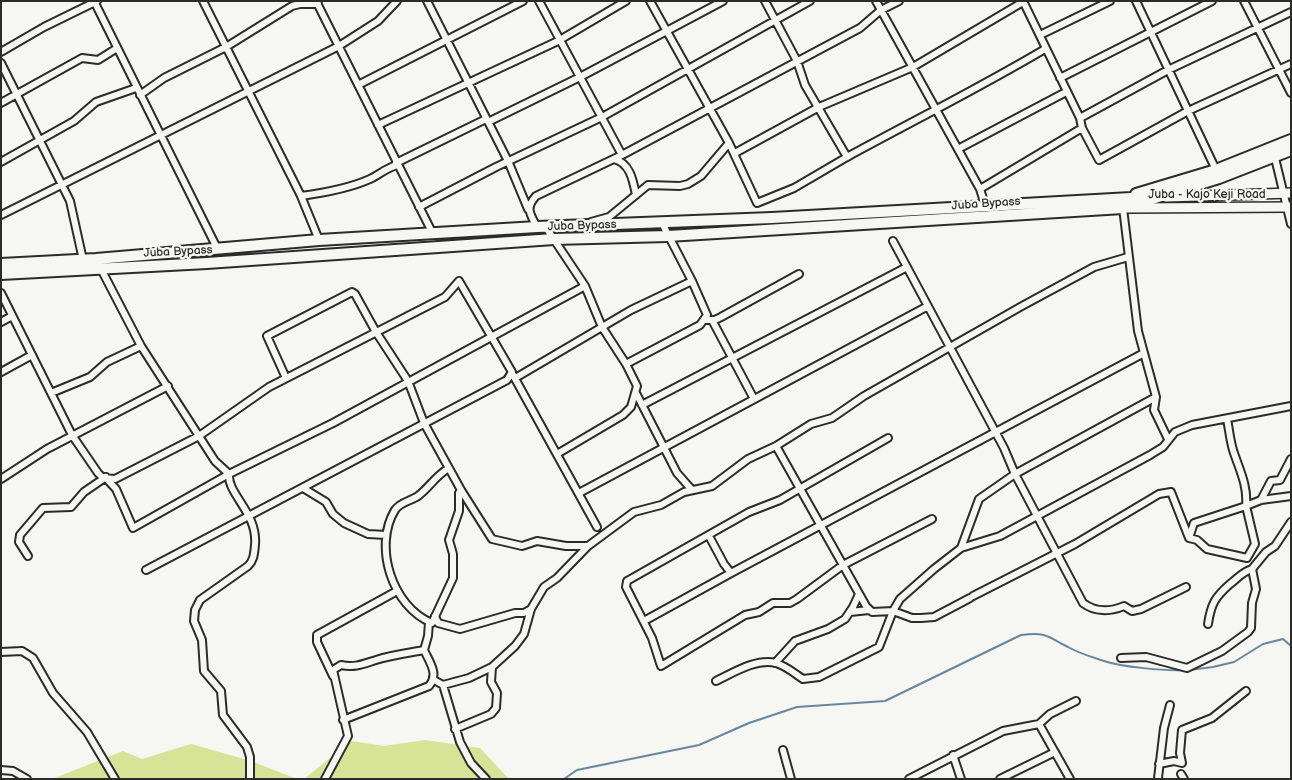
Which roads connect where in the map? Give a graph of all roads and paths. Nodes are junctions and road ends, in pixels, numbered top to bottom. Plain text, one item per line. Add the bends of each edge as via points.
1 (397, 1) edge
2 (427, 1) edge
3 (523, 1) edge
4 (539, 1) edge
5 (626, 1) edge
6 (650, 1) edge
7 (723, 1) edge
8 (765, 1) edge
9 (810, 1) edge
10 (876, 1) edge
11 (899, 1) edge
12 (1110, 1) edge
13 (1136, 1) edge
14 (1212, 1) edge
15 (1244, 1) edge
16 (95, 2) edge
17 (204, 2) edge
18 (1023, 2) edge
19 (317, 3) edge
20 (881, 10) junction
21 (1291, 12) edge
22 (775, 20) junction
23 (1258, 28) junction
24 (666, 32) junction
25 (1150, 32) junction
26 (1040, 34) junction
27 (447, 40) junction
28 (558, 41) junction
29 (339, 46) junction
30 (226, 47) junction
31 (1045, 49) junction
32 (114, 50) dead end
33 (1, 52) edge
34 (797, 61) junction
35 (1, 63) edge
36 (1291, 64) edge
37 (913, 67) junction
38 (686, 70) junction
39 (1168, 70) junction
40 (1278, 70) junction
41 (580, 77) junction
42 (1060, 78) junction
43 (468, 83) junction
44 (358, 85) junction
45 (136, 88) junction
46 (248, 91) junction
47 (1066, 92) junction
48 (1291, 93) edge
49 (18, 94) junction
50 (140, 95) junction
51 (1, 103) edge
52 (819, 108) junction
53 (708, 109) junction
54 (934, 109) junction
55 (1188, 111) junction
56 (602, 117) junction
57 (1080, 118) junction
58 (487, 120) junction
59 (378, 125) junction
60 (1082, 128) junction
61 (160, 136) junction
62 (1291, 140) edge
63 (42, 141) junction
64 (729, 143) junction
65 (958, 149) junction
66 (1291, 150) edge
67 (735, 153) junction
68 (622, 155) junction
69 (847, 158) junction
70 (1275, 158) junction
71 (614, 159) junction
72 (508, 161) junction
73 (1, 162) edge
74 (396, 164) junction
75 (1217, 174) junction
76 (62, 185) junction
77 (980, 190) junction
78 (1288, 193) edge
79 (636, 194) junction
80 (301, 196) junction
81 (1163, 197) junction
82 (1124, 203) junction
83 (985, 205) junction
84 (418, 207) junction
85 (1289, 207) edge
86 (528, 210) junction
87 (1, 215) edge
88 (662, 223) junction
89 (583, 224) junction
90 (1291, 224) edge
91 (541, 226) junction
92 (433, 234) junction
93 (668, 236) junction
94 (554, 239) junction
95 (319, 240) junction
96 (892, 241) dead end
97 (216, 248) junction
98 (1128, 257) junction
99 (96, 259) junction
100 (83, 260) junction
101 (1, 264) edge
102 (907, 267) junction
103 (1, 274) edge
104 (799, 274) dead end
105 (692, 281) junction
106 (585, 286) junction
107 (1, 293) edge
108 (928, 306) junction
109 (12, 316) junction
110 (709, 320) junction
111 (1, 322) edge
112 (602, 327) junction
113 (376, 332) junction
114 (140, 346) junction
115 (950, 347) junction
116 (1144, 353) junction
117 (32, 355) junction
118 (732, 358) junction
119 (626, 364) junction
120 (1, 372) edge
121 (514, 374) junction
122 (286, 378) junction
123 (408, 381) junction
124 (168, 386) junction
125 (51, 393) junction
126 (636, 393) junction
127 (1156, 397) junction
128 (754, 399) junction
129 (642, 405) junction
130 (1291, 406) edge
131 (1227, 419) junction
132 (424, 422) junction
133 (996, 433) junction
134 (72, 435) junction
135 (199, 436) junction
136 (888, 438) dead end
137 (1168, 439) junction
138 (664, 446) junction
139 (776, 446) junction
140 (557, 454) junction
141 (1291, 459) edge
142 (449, 468) junction
143 (98, 473) junction
144 (229, 474) junction
145 (1015, 474) junction
146 (106, 477) junction
147 (1, 479) edge
148 (302, 488) junction
149 (800, 488) junction
150 (462, 490) junction
151 (692, 490) junction
152 (579, 493) junction
153 (1291, 496) edge
154 (1261, 500) junction
155 (1246, 506) junction
156 (250, 515) junction
157 (1037, 515) junction
158 (932, 518) dead end
159 (1291, 522) edge
160 (821, 526) junction
161 (598, 527) dead end
162 (386, 535) junction
163 (709, 536) junction
164 (1189, 538) junction
165 (588, 546) junction
166 (961, 548) junction
167 (1058, 553) junction
168 (28, 556) dead end
169 (1247, 558) junction
170 (843, 565) junction
171 (1252, 569) junction
172 (146, 570) dead end
173 (1244, 571) junction
174 (731, 573) junction
175 (1186, 588) dead end
176 (397, 591) junction
177 (859, 594) junction
178 (531, 609) junction
179 (869, 610) junction
180 (892, 611) junction
181 (850, 612) junction
182 (435, 616) junction
183 (644, 620) junction
184 (428, 622) junction
185 (1208, 624) dead end
186 (424, 650) junction
187 (1, 652) edge
188 (1121, 658) dead end
189 (775, 663) junction
190 (492, 667) junction
191 (334, 677) junction
192 (434, 680) junction
193 (716, 681) dead end
194 (443, 686) junction
195 (1246, 691) dead end
196 (1076, 701) dead end
197 (1170, 705) dead end
198 (343, 720) junction
199 (1039, 724) junction
200 (455, 730) junction
201 (783, 750) dead end
202 (1055, 752) junction
203 (953, 755) junction
204 (1159, 764) junction
205 (1, 770) edge
206 (1158, 778) edge
207 (26, 779) edge
208 (115, 779) edge
209 (250, 779) edge
210 (325, 779) edge
211 (486, 779) edge
212 (791, 779) edge
213 (909, 779) edge
214 (961, 779) edge
215 (1000, 779) edge
216 (1070, 779) edge

1 - 29 street via 378,21
2 - 27 street
3 - 27 street
4 - 28 street
5 - 28 street
6 - 24 street
7 - 24 street
8 - 22 street
9 - 22 street
10 - 20 street
11 - 20 street
12 - 26 street
13 - 25 street
14 - 25 street
15 - 23 street
16 - 33 street
16 - 45 street
17 - 30 street
18 - 26 street
18 - 37 street
19 - 29 street
19 - 30 street via 292,6
20 - 34 street via 860,28
20 - 37 street
21 - 23 street
22 - 34 street
22 - 38 street
23 - 39 street
23 - 40 street
24 - 38 street
24 - 41 street
25 - 39 street
25 - 42 street
26 - 31 street
27 - 43 street
27 - 44 street
28 - 41 street
28 - 43 street
29 - 44 street
29 - 46 street
30 - 46 street
30 - 50 street via 164,78
31 - 42 street
31 - 54 street
32 - 49 street via 98,60 82,58
34 - 52 street via 799,72
34 - 53 street
35 - 49 street
36 - 40 street
37 - 52 street
37 - 54 street
38 - 53 street
38 - 56 street
39 - 55 street
39 - 57 street
40 - 48 street
40 - 55 street
41 - 56 street
41 - 58 street
42 - 47 street
43 - 58 street
43 - 59 street
44 - 59 street
45 - 50 street
45 - 63 street via 96,102 74,121
46 - 61 street
46 - 80 street
47 - 57 street
47 - 65 street
49 - 51 street
49 - 63 street
50 - 61 street
52 - 67 street
52 - 69 street
53 - 64 street
53 - 68 street
54 - 65 street
54 - 69 street
55 - 60 street via 1099,160
55 - 75 street
56 - 68 street
56 - 72 street
57 - 60 street
58 - 72 street
58 - 74 street
59 - 74 street
60 - 77 street
61 - 76 street
61 - 97 street
62 - 75 main road, Juba Bypass
63 - 73 street
63 - 76 street
64 - 67 street
64 - 79 street via 701,176 688,184 653,184
65 - 77 street
66 - 70 main road, Juba Bypass
67 - 69 street via 757,203 794,188
68 - 71 street
70 - 75 main road, Juba Bypass
70 - 78 street
71 - 79 street via 621,160 627,167 634,180
71 - 86 street via 536,196
72 - 84 street
72 - 86 street
74 - 80 street via 370,179
74 - 84 street
75 - 81 main road, Juba Bypass
75 - 82 main road, Juba Bypass
76 - 87 street
76 - 100 street via 73,209
77 - 83 street
78 - 81 main road, Juba - Kajo Keji Road
78 - 85 street
79 - 89 street via 609,217
80 - 95 street
81 - 82 main road, Juba Bypass
82 - 83 main road, Juba Bypass
82 - 85 main road, Juba - Kajo Keji Road
82 - 93 main road, Juba Bypass
82 - 98 street
83 - 88 main road, Juba Bypass
84 - 92 street
85 - 90 street
86 - 91 street
88 - 89 main road, Juba Bypass
88 - 93 street
89 - 91 main road, Juba Bypass
91 - 92 main road, Juba Bypass
91 - 94 street
92 - 95 main road, Juba Bypass
93 - 94 main road, Juba Bypass
93 - 105 street
94 - 103 main road, Juba Bypass
94 - 106 street
95 - 97 main road, Juba Bypass
96 - 102 street
97 - 99 main road, Juba Bypass
98 - 115 street via 1094,267
98 - 116 street
99 - 100 main road, Juba Bypass
99 - 114 street
100 - 101 main road, Juba Bypass
102 - 108 street
102 - 118 street
104 - 110 street
105 - 110 street
105 - 112 street
106 - 112 street
106 - 123 street
107 - 109 street
108 - 115 street
108 - 128 street
109 - 111 street
109 - 117 street
110 - 118 street
110 - 119 street
112 - 119 street
112 - 121 street
113 - 121 street via 445,297 459,281
113 - 122 street
113 - 122 street via 352,292 312,311 266,336
113 - 123 street
114 - 124 street
114 - 125 street via 107,362 90,377
115 - 133 street
115 - 139 street via 832,418 811,424
116 - 127 street
116 - 133 street
117 - 120 street
117 - 125 street
118 - 128 street
118 - 129 street
119 - 126 street via 637,386
121 - 132 street
121 - 140 street
122 - 135 street
123 - 132 street
123 - 144 street via 333,423
124 - 134 street
124 - 135 street
125 - 134 street
126 - 129 street
126 - 140 street via 623,415
127 - 137 street via 1154,410
127 - 145 street
128 - 138 street
129 - 138 street
130 - 131 street
131 - 137 street via 1192,425 1175,432
131 - 155 street via 1233,450 1242,470
132 - 142 street
132 - 148 street
133 - 145 street
133 - 160 street
134 - 143 street
134 - 147 street
135 - 143 street via 115,479 103,478
135 - 144 street via 215,461
136 - 149 street
137 - 157 street via 1163,447 1150,455
138 - 151 street via 682,480
138 - 152 street
139 - 149 street
139 - 151 street via 748,459 712,486
140 - 152 street
141 - 154 street via 1280,480 1271,482
142 - 150 street
142 - 162 street via 435,476 418,496 395,509
143 - 146 street
144 - 146 street via 133,528 116,489
144 - 156 street via 228,481
145 - 157 street
145 - 166 street via 979,499
146 - 168 street via 84,492 71,507 39,511 20,535 19,542
148 - 156 street
148 - 162 street via 326,502 344,523 368,534
149 - 160 street
149 - 163 street via 749,512
150 - 165 street via 492,539 522,546 537,541
150 - 182 street via 459,493 461,506 449,540 453,578
151 - 165 street via 661,505 634,512
152 - 161 street
153 - 154 street
154 - 155 street
155 - 164 street via 1194,523
155 - 169 street via 1255,544
156 - 172 street
156 - 209 street via 256,536 253,561 200,600 194,621 202,640 204,671 221,691 222,715 250,757
157 - 166 street via 1000,536
157 - 167 street
158 - 170 street
159 - 171 street via 1275,546
160 - 170 street
160 - 174 street
162 - 176 street via 388,566
163 - 174 street
163 - 183 street via 627,581 626,587
164 - 167 street via 1171,492 1159,494
164 - 169 street via 1207,549
165 - 178 street via 544,587
166 - 180 street via 907,592
167 - 175 street via 1083,603 1090,608 1117,609 1124,606 1132,611
167 - 180 street via 934,616 912,618
169 - 173 street
170 - 177 street
170 - 183 street via 790,603 773,603 759,612 745,615 660,666
171 - 173 street
171 - 188 street via 1256,589 1251,628 1222,652 1187,668 1146,657
173 - 185 street via 1220,591 1210,609
174 - 183 street
176 - 184 street
176 - 191 street via 317,635 316,642
177 - 179 street
177 - 181 street
178 - 182 street via 460,629 438,623
178 - 190 street via 524,634
179 - 180 street via 877,613
179 - 181 street
180 - 189 street via 879,647 819,677 803,679
181 - 189 street via 828,629 794,641
182 - 184 street via 432,623
184 - 186 street
186 - 191 street via 364,665 341,665 333,670
186 - 192 street via 435,673
187 - 208 street via 22,651 33,658 53,693 87,732
189 - 193 street via 754,664
190 - 194 street
190 - 200 street via 496,708 491,714
191 - 198 street
192 - 194 street
192 - 198 street via 429,686
194 - 200 street
195 - 204 street via 1212,718 1182,730 1182,763
196 - 199 street via 1050,714
197 - 204 street
198 - 210 street via 348,736
199 - 202 street
199 - 203 street via 1003,731
200 - 211 street via 471,763
201 - 212 street
202 - 215 street
202 - 216 street
203 - 213 street
203 - 214 street
204 - 206 street
205 - 207 street via 13,771

